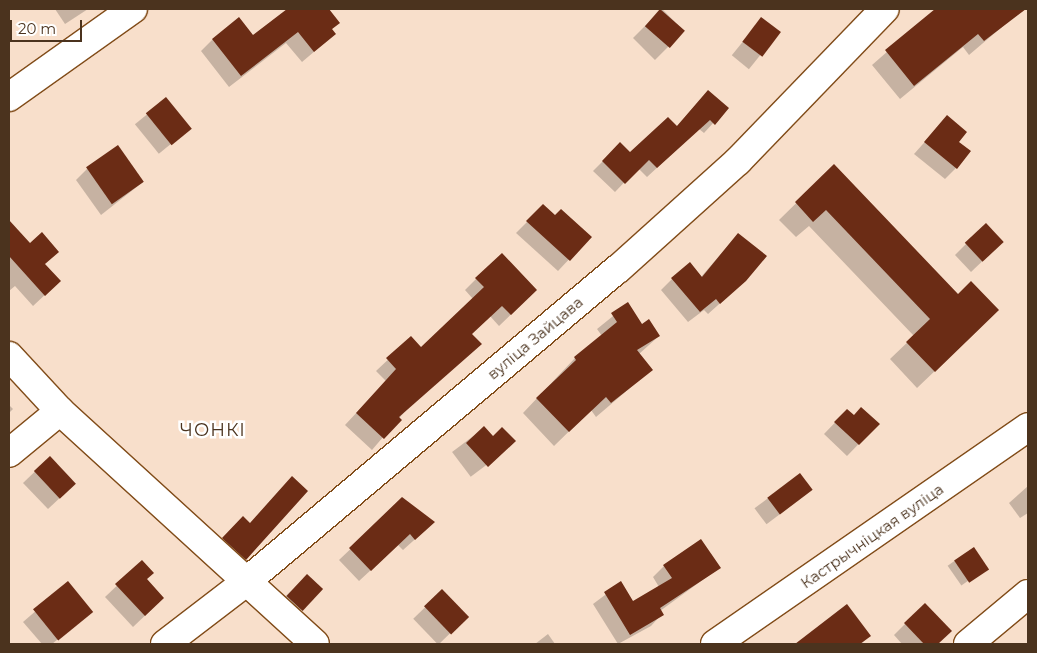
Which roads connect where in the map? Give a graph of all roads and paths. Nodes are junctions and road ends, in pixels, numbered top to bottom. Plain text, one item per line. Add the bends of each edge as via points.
1 (133, 9) edge
2 (885, 9) edge
3 (9, 98) edge
4 (9, 356) edge
5 (60, 411) junction
6 (1028, 427) edge
7 (9, 453) edge
8 (247, 581) junction
9 (1028, 594) edge
10 (165, 644) edge
11 (315, 644) edge
12 (715, 644) edge
13 (968, 644) edge

1 - 3 street
2 - 8 street, вуліца Зайцава via 738,160 618,269
4 - 5 street
5 - 7 street
5 - 8 street
6 - 12 street, Кастрычніцкая вуліца
8 - 10 street, вуліца Зайцава
8 - 11 street
9 - 13 street

